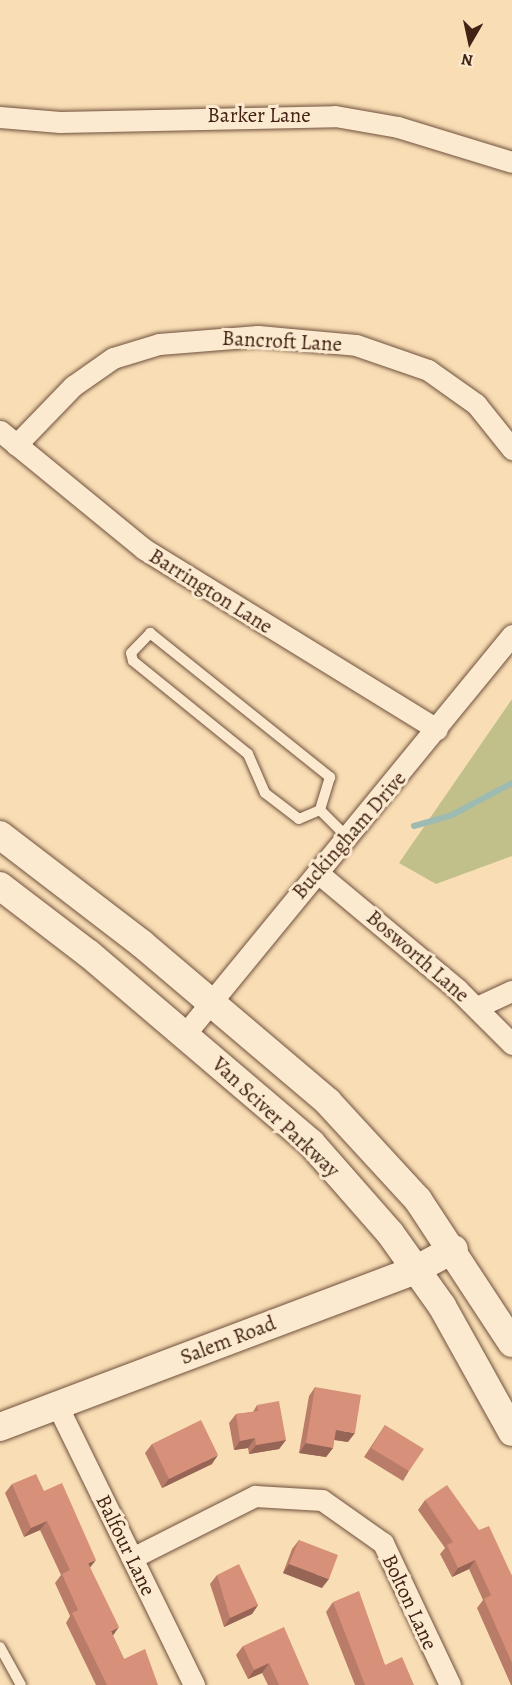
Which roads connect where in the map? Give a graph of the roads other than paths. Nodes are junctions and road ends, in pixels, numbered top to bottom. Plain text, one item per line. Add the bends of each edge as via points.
1 (0, 117) edge
2 (512, 162) edge
3 (0, 431) edge
4 (16, 445) junction
5 (512, 449) edge
6 (512, 635) edge
7 (437, 729) junction
8 (320, 810) junction
9 (0, 835) edge
10 (348, 838) junction
11 (318, 873) junction
12 (0, 886) edge
13 (512, 991) edge
14 (213, 1002) junction
15 (477, 1008) junction
16 (185, 1034) junction
17 (512, 1044) edge
18 (454, 1249) junction
19 (415, 1270) junction
20 (512, 1343) edge
21 (57, 1405) junction
22 (0, 1427) edge
23 (512, 1432) edge
24 (132, 1558) junction
25 (0, 1647) edge
26 (21, 1685) edge
27 (194, 1685) edge
28 (450, 1685) edge

1 - 2 street, Barker Lane via 60,122 335,116 398,127
3 - 4 street, Barrington Lane
4 - 5 street, Bancroft Lane via 73,386 113,358 159,344 258,336 356,345 428,370 476,404
4 - 7 street, Barrington Lane via 144,549
6 - 7 street, Buckingham Drive
7 - 10 street, Buckingham Drive
8 - 8 lane via 330,777 150,633 131,653 133,662 248,754 264,793 299,819
8 - 10 lane
9 - 14 street, Van Sciver Parkway
10 - 11 street, Buckingham Drive
11 - 14 street, Buckingham Drive
11 - 15 street, Bosworth Lane
12 - 16 street, Van Sciver Parkway
13 - 15 street
14 - 16 street, Buckingham Drive
14 - 18 street, Van Sciver Parkway via 378,1152
15 - 17 street, Bosworth Lane
16 - 19 street, Van Sciver Parkway via 311,1143 390,1233
18 - 19 street, Salem Road
18 - 20 street, Van Sciver Parkway
19 - 21 street, Salem Road
19 - 23 street, Van Sciver Parkway via 465,1343
21 - 22 street, Salem Road
21 - 24 street, Balfour Lane
24 - 27 street, Balfour Lane
24 - 28 street, Bolton Lane via 255,1496 322,1500 383,1543
25 - 26 lane

